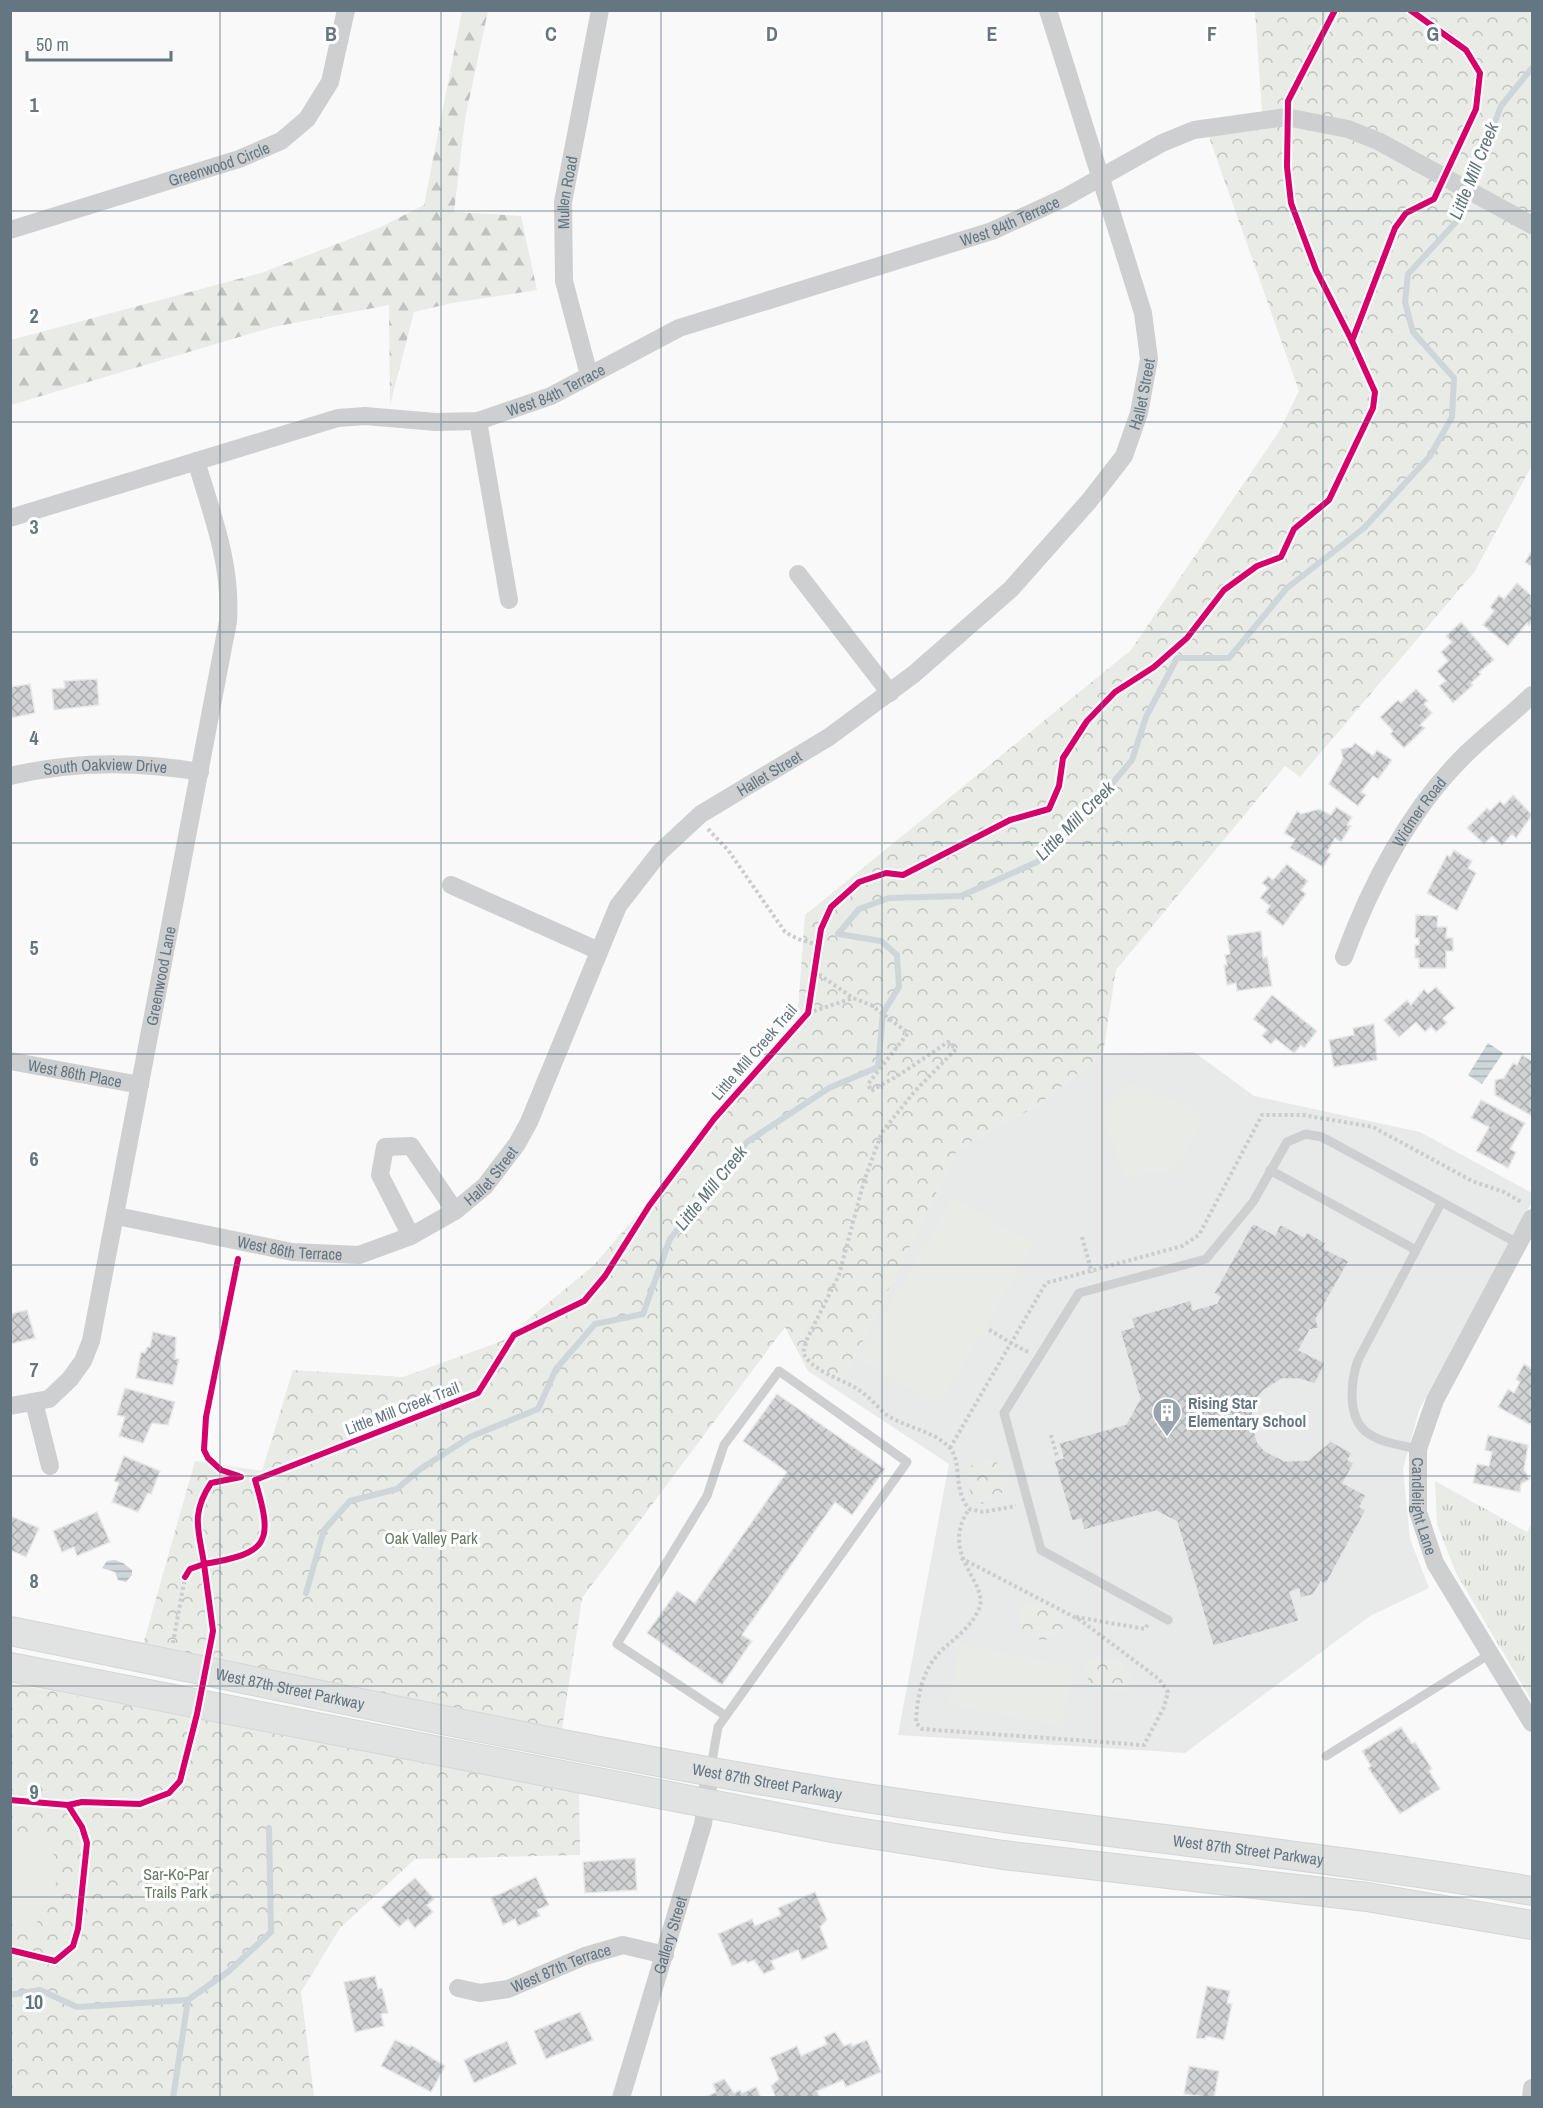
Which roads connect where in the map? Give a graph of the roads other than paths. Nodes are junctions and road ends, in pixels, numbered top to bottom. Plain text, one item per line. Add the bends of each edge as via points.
1 (346, 10) edge
2 (600, 10) edge
3 (1048, 10) edge
4 (1099, 179) junction
5 (1533, 225) edge
6 (10, 230) edge
7 (589, 375) junction
8 (478, 421) junction
9 (196, 461) junction
10 (10, 518) edge
11 (798, 574) dead end
12 (509, 600) dead end
13 (890, 693) junction
14 (1533, 695) edge
15 (200, 772) junction
16 (10, 776) edge
17 (451, 885) dead end
18 (599, 951) junction
19 (1344, 957) dead end
20 (10, 1061) edge
21 (140, 1085) junction
22 (1270, 1170) junction
23 (1441, 1203) junction
24 (455, 1211) junction
25 (117, 1216) junction
26 (1533, 1218) edge
27 (411, 1236) junction
28 (1519, 1244) junction
29 (1416, 1250) junction
30 (34, 1402) junction
31 (10, 1406) edge
32 (1418, 1449) junction
33 (50, 1466) dead end
34 (1168, 1620) dead end
35 (10, 1631) edge
36 (1490, 1654) junction
37 (10, 1667) edge
38 (726, 1716) junction
39 (1533, 1723) edge
40 (1326, 1756) dead end
41 (710, 1773) junction
42 (706, 1804) junction
43 (1533, 1892) edge
44 (1533, 1924) edge
45 (665, 1955) junction
46 (458, 1988) dead end
47 (1533, 2088) edge
48 (621, 2097) edge
49 (1531, 2097) edge

1 - 6 street, Greenwood Circle via 330,81 307,119 281,141 239,159
2 - 7 street, Mullen Road via 563,201 564,281
3 - 4 street, Hallet Street
4 - 5 street, West 84th Terrace via 1162,143 1194,130 1286,117 1348,129 1378,141
4 - 7 street, West 84th Terrace via 992,231 679,328
4 - 13 street, Hallet Street via 1143,313 1149,359 1124,456 1011,589
7 - 8 street, West 84th Terrace via 551,396
8 - 9 street, West 84th Terrace via 338,418
8 - 12 street
9 - 10 street, West 84th Terrace
9 - 15 street, Greenwood Lane via 225,560 229,603
11 - 13 street
13 - 18 street, Hallet Street via 829,737 701,814 660,852 618,906
14 - 19 street, Widmer Road via 1465,754 1423,806 1378,875
15 - 16 street, South Oakview Drive via 108,764 66,766
15 - 21 street, Greenwood Lane
17 - 18 street
18 - 24 street, Hallet Street via 517,1144 485,1186
20 - 21 street, West 86th Place
21 - 25 street, Greenwood Lane
22 - 23 lane via 1287,1142 1306,1134 1322,1137
22 - 29 lane
22 - 34 lane via 1253,1202 1206,1259 1079,1293 1004,1413 1041,1550
23 - 28 lane
23 - 29 lane
24 - 27 street, West 86th Terrace
24 - 27 street, Hallet Street via 411,1146 385,1147 380,1175
25 - 27 street, West 86th Terrace via 292,1252 359,1255
25 - 30 street, Greenwood Lane via 91,1341 83,1361 49,1399
26 - 28 street, Candlelight Lane
28 - 32 street, Candlelight Lane via 1435,1400
29 - 32 lane via 1358,1360 1351,1381 1354,1406 1364,1430 1383,1441
30 - 31 street
30 - 33 street
32 - 36 street, Candlelight Lane via 1418,1512 1435,1563
35 - 41 main road, West 87th Street Parkway
36 - 39 street, Candlelight Lane
36 - 40 lane
37 - 42 main road, West 87th Street Parkway
38 - 38 lane via 907,1462 779,1371 724,1446 707,1496 617,1644
38 - 41 lane via 718,1728
41 - 42 street, Gallery Street
41 - 43 main road, West 87th Street Parkway via 957,1812 1370,1865
42 - 44 main road, West 87th Street Parkway via 1003,1855 1367,1897
42 - 45 street, Gallery Street
45 - 46 street, West 87th Terrace via 623,1945 585,1956 508,1989 480,1993
45 - 48 street, Gallery Street
47 - 49 street

